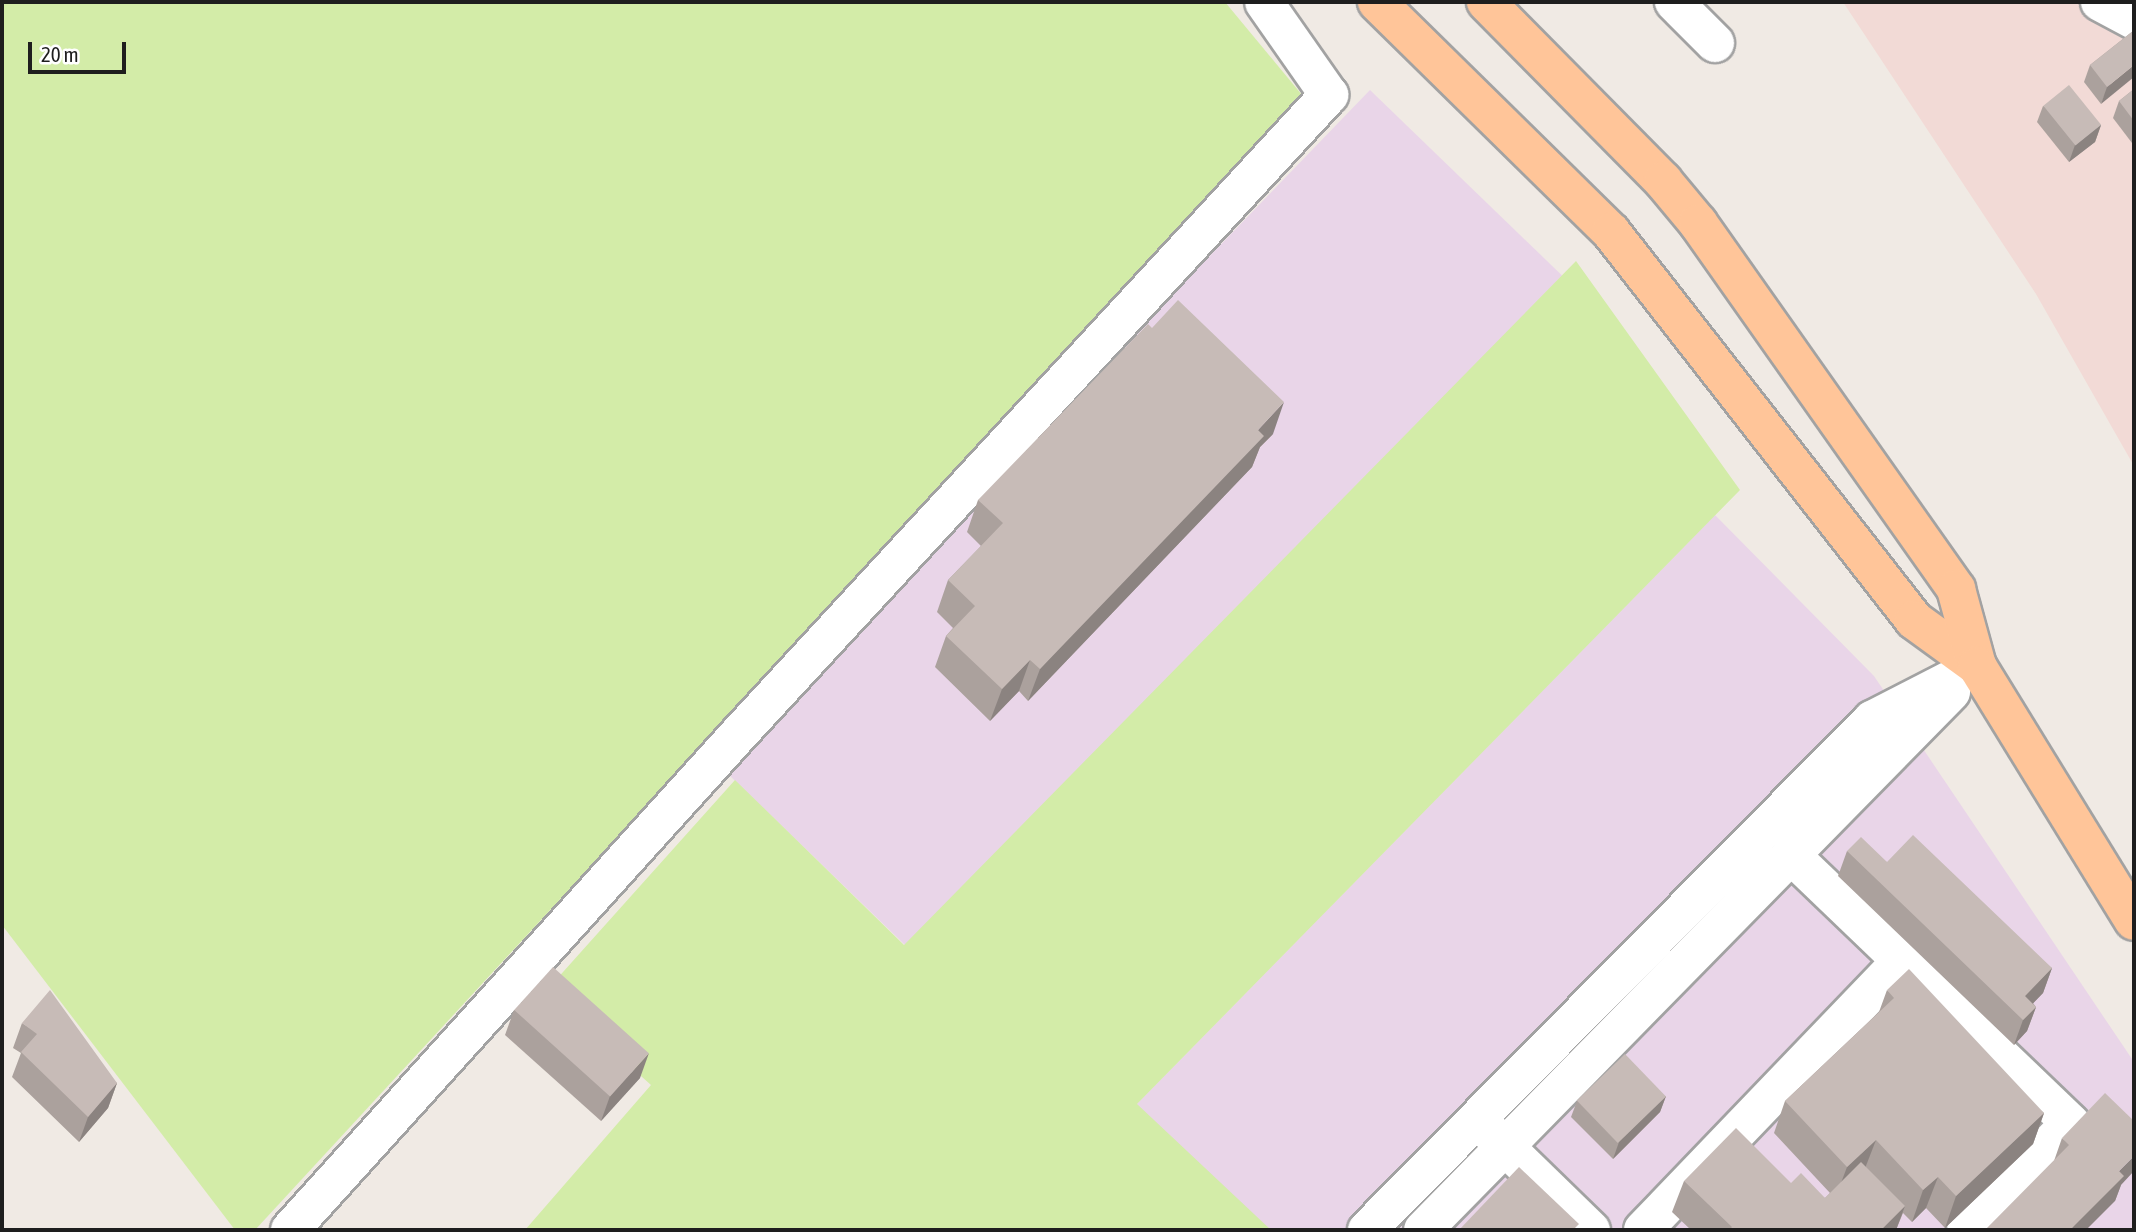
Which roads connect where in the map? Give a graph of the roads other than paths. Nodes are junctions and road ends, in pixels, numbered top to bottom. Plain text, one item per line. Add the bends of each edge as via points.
1 (1264, 2) edge
2 (1377, 2) edge
3 (1486, 2) edge
4 (1674, 2) edge
5 (2100, 2) edge
6 (2134, 20) edge
7 (1715, 43) dead end
8 (1977, 666) junction
9 (1791, 855) junction
10 (2134, 921) edge
11 (1901, 961) junction
12 (1478, 1119) junction
13 (1505, 1147) junction
14 (290, 1230) edge
15 (1367, 1230) edge
16 (1423, 1230) edge
17 (1591, 1230) edge
18 (1643, 1230) edge
19 (1966, 1230) edge

1 - 14 lane via 1329,95 746,726
2 - 8 main road via 1611,232 1914,620
3 - 8 main road via 1663,181 1698,223 1956,589
4 - 7 lane
5 - 6 lane
8 - 9 lane
8 - 10 main road
8 - 12 lane via 1872,720
9 - 11 lane
9 - 13 lane
11 - 18 lane
11 - 19 lane via 2070,1123
12 - 13 lane
12 - 15 lane
13 - 16 lane
13 - 17 lane

